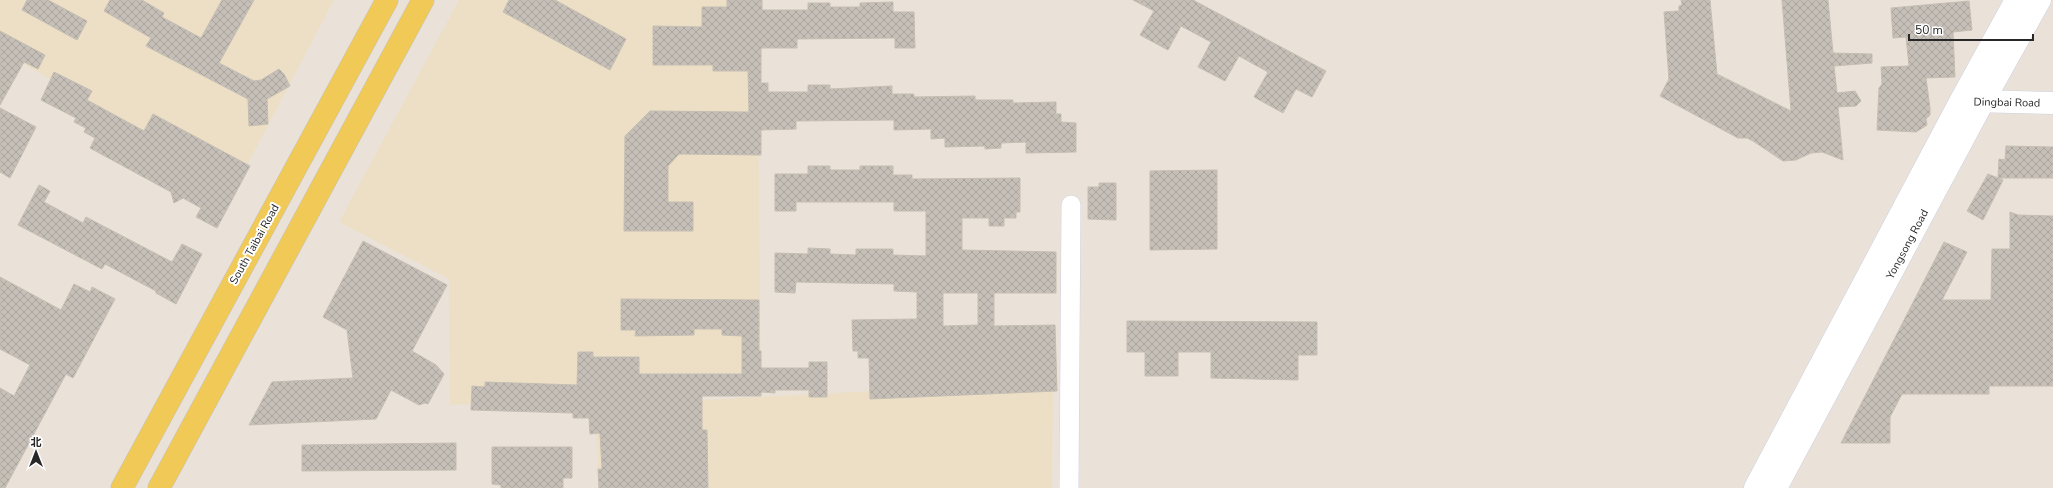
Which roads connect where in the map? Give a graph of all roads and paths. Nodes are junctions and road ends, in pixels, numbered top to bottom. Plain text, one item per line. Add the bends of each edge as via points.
1 (387, 0) edge
2 (423, 0) edge
3 (2016, 0) edge
4 (2040, 0) edge
5 (1961, 100) junction
6 (1983, 102) junction
7 (2053, 103) edge
8 (1071, 205) dead end
9 (122, 488) edge
10 (159, 488) edge
11 (1070, 488) edge
12 (1755, 488) edge
13 (1776, 488) edge

1 - 9 main road, South Taibai Road
2 - 10 main road
3 - 5 street, Yongsong Road
4 - 6 street, Yongsong Road
5 - 6 street, Dingbai Road
5 - 12 street, Yongsong Road
6 - 7 street, Dingbai Road
6 - 13 street, Yongsong Road
8 - 11 street

